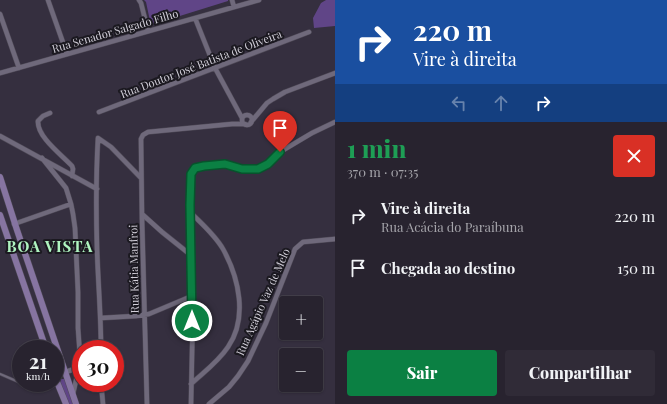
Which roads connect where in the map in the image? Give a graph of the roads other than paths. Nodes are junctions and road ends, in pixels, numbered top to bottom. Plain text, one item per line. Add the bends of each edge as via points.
1 (48, 0) edge
2 (139, 0) edge
3 (232, 0) edge
4 (258, 0) edge
5 (234, 7) junction
6 (0, 14) edge
7 (195, 18) junction
8 (148, 31) junction
9 (309, 32) dead end
10 (67, 54) junction
11 (19, 68) junction
12 (215, 68) junction
13 (0, 73) edge
14 (335, 73) edge
15 (98, 112) dead end
16 (50, 113) dead end
17 (260, 113) junction
18 (250, 116) junction
19 (243, 121) junction
20 (251, 122) junction
21 (335, 122) edge
22 (0, 136) edge
23 (42, 158) junction
24 (72, 176) junction
25 (141, 178) junction
26 (0, 180) edge
27 (97, 189) junction
28 (71, 204) junction
29 (191, 213) junction
30 (142, 214) junction
31 (0, 215) edge
32 (14, 224) junction
33 (2, 227) edge
34 (335, 239) edge
35 (192, 256) junction
36 (37, 290) junction
37 (27, 294) junction
38 (192, 296) junction
39 (144, 315) junction
40 (101, 318) junction
41 (43, 340) edge
42 (79, 340) edge
43 (101, 340) edge
44 (72, 370) edge
45 (65, 372) junction
46 (0, 374) edge
47 (12, 379) edge
48 (191, 384) junction
49 (61, 392) edge
50 (102, 392) edge
51 (73, 394) joint
52 (66, 404) edge
53 (76, 404) edge
54 (103, 404) edge
55 (147, 404) edge
56 (191, 404) edge
57 (209, 404) edge

1 - 10 street
2 - 8 street
3 - 5 street
4 - 5 street, Rua Senador Salgado Filho
5 - 7 street, Rua Senador Salgado Filho
6 - 11 street
7 - 8 street, Rua Senador Salgado Filho
7 - 12 street
8 - 10 street, Rua Senador Salgado Filho
9 - 12 street, Rua Doutor José Batista de Oliveira
10 - 11 street, Rua Senador Salgado Filho
11 - 13 street, Rua Senador Salgado Filho
12 - 15 street, Rua Doutor José Batista de Oliveira
12 - 19 street
14 - 17 street via 272,99
16 - 24 street via 38,121 39,129 72,166
17 - 18 street
17 - 20 street
18 - 19 street via 246,115
18 - 20 street
19 - 20 street via 249,124
19 - 25 street, Rua Kátia Manfroi via 148,132 141,139
21 - 29 street via 312,132 258,169 242,169 225,164 195,168 191,174
22 - 23 street
23 - 24 street
23 - 28 street via 66,188
24 - 27 street
25 - 27 street via 98,138
25 - 30 street, Rua Kátia Manfroi
26 - 32 main road
27 - 40 street
28 - 32 street
28 - 42 street via 75,228
29 - 35 street
29 - 48 street via 223,248 235,277 240,305 237,329 229,346 214,364
30 - 35 street
30 - 39 street, Rua Kátia Manfroi
31 - 33 main road
32 - 36 main road
33 - 37 main road
34 - 57 street, Rua Agápio Vaz de Melo via 303,242 295,249 248,361 234,382
35 - 38 street
36 - 37 main road
36 - 45 main road
37 - 41 main road
38 - 39 street
38 - 48 street
39 - 40 street
39 - 55 street, Rua Kátia Manfroi
40 - 43 street
44 - 45 street
45 - 51 main road
46 - 47 lane
48 - 56 street
49 - 52 main road
50 - 54 street
51 - 53 main road

